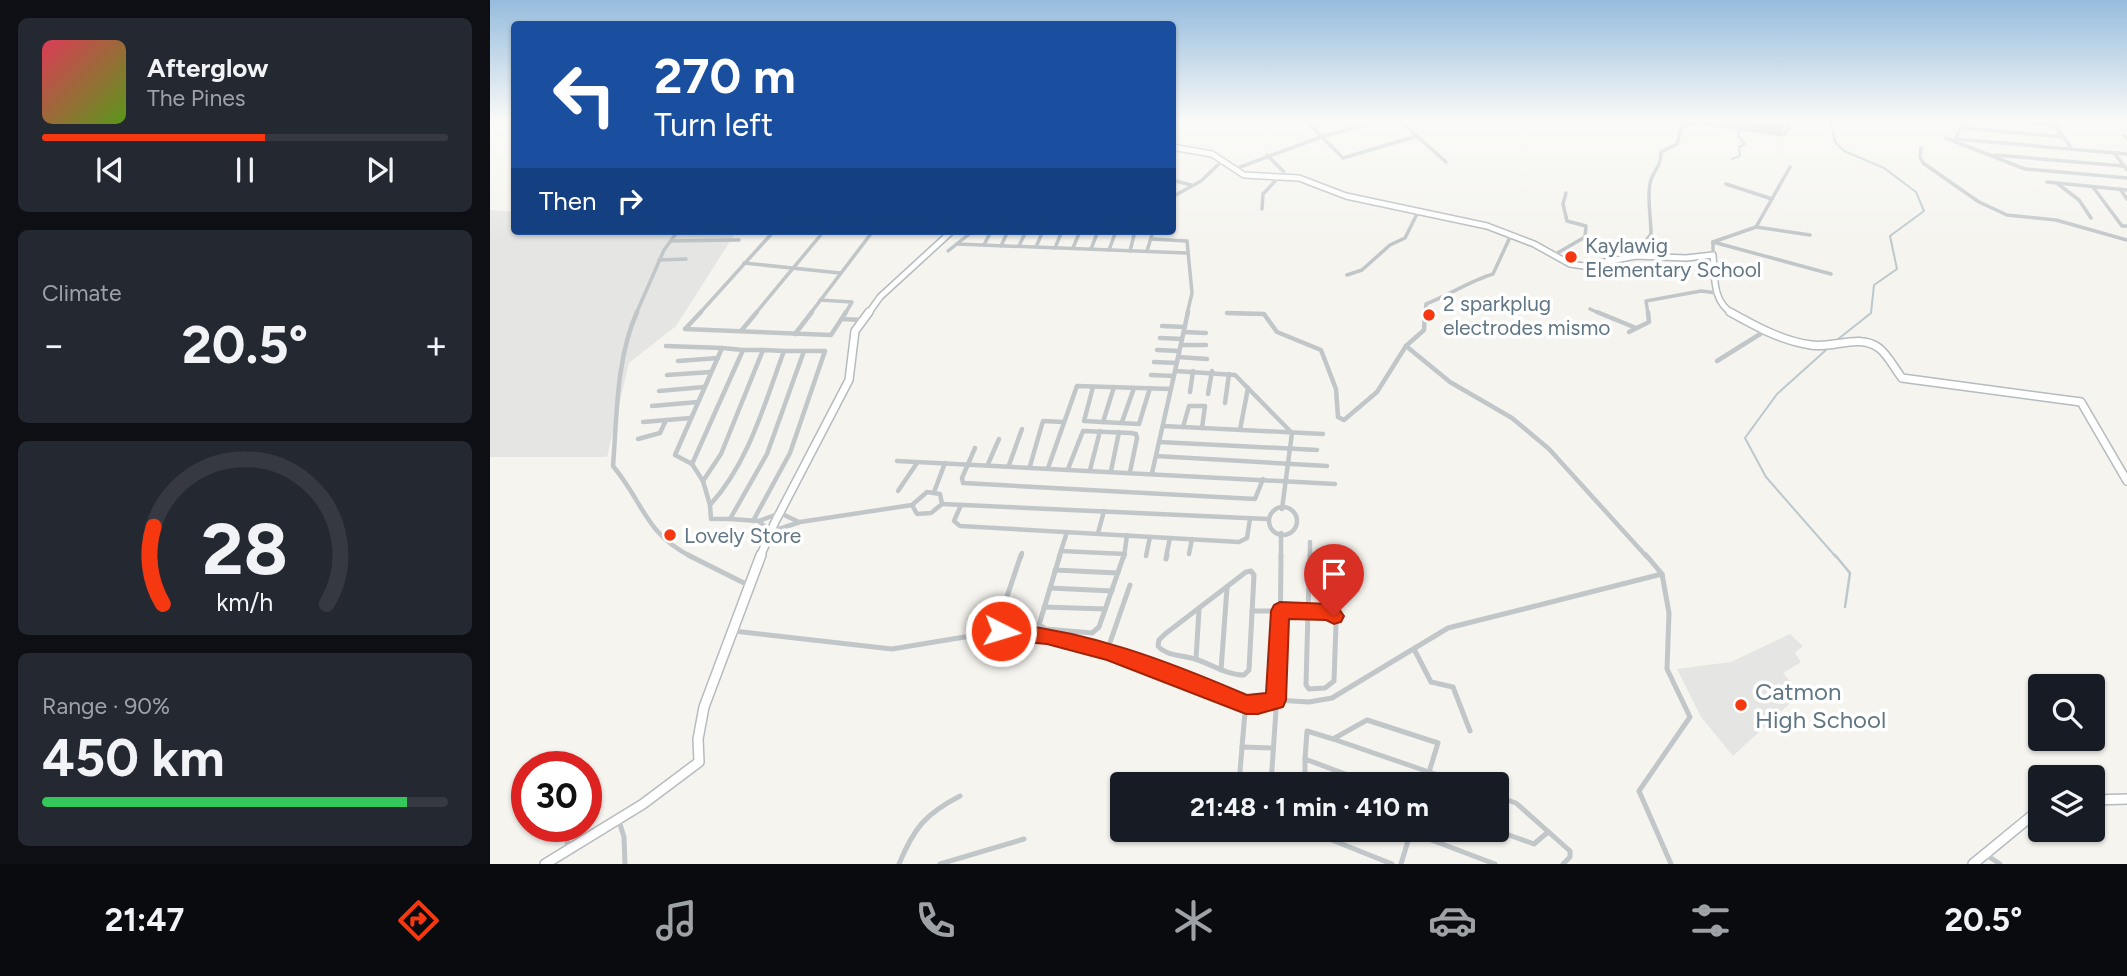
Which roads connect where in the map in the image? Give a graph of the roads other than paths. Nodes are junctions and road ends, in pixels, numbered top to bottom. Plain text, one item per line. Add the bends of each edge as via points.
1 (1223, 160) joint
2 (1255, 160) edge
3 (1272, 160) edge
4 (1661, 160) edge
5 (1922, 160) edge
6 (2004, 160) edge
7 (2046, 160) edge
8 (1205, 167) dead end
9 (1790, 167) dead end
10 (2125, 168) edge
11 (1215, 169) junction
12 (1235, 169) junction
13 (1282, 174) junction
14 (1196, 175) dead end
15 (1205, 177) junction
16 (2127, 178) edge
17 (1176, 181) edge
18 (2047, 182) dead end
19 (2057, 183) junction
20 (1726, 184) dead end
21 (1192, 185) junction
22 (2093, 187) junction
23 (2120, 189) junction
24 (2127, 190) edge
25 (1176, 193) edge
26 (1566, 193) dead end
27 (1772, 199) junction
28 (2127, 199) edge
29 (1262, 209) dead end
30 (1418, 212) junction
31 (2091, 218) dead end
32 (2127, 226) edge
33 (1756, 227) junction
34 (675, 235) edge
35 (770, 235) edge
36 (821, 235) edge
37 (870, 235) edge
38 (948, 235) edge
39 (967, 235) edge
40 (989, 235) edge
41 (1006, 235) edge
42 (1024, 235) edge
43 (1041, 235) edge
44 (1060, 235) edge
45 (1078, 235) edge
46 (1096, 235) edge
47 (1115, 235) edge
48 (1134, 235) edge
49 (1152, 235) edge
50 (1511, 235) junction
51 (1810, 235) dead end
52 (1150, 239) junction
53 (739, 240) dead end
54 (671, 241) junction
55 (2127, 241) edge
56 (1713, 242) junction
57 (957, 244) junction
58 (984, 245) junction
59 (1001, 246) junction
60 (1019, 246) junction
61 (1036, 247) junction
62 (1055, 248) junction
63 (1073, 248) junction
64 (1091, 249) junction
65 (1109, 250) junction
66 (948, 251) dead end
67 (1130, 251) junction
68 (1147, 251) junction
69 (1186, 253) junction
70 (1553, 255) junction
71 (1640, 256) junction
72 (1713, 256) junction
73 (686, 259) dead end
74 (659, 260) junction
75 (744, 263) junction
76 (793, 268) junction
77 (841, 273) junction
78 (1831, 274) dead end
79 (1347, 275) dead end
80 (1717, 293) junction
81 (820, 300) junction
82 (1590, 309) dead end
83 (1227, 313) dead end
84 (842, 319) junction
85 (862, 320) junction
86 (1162, 326) dead end
87 (1637, 328) junction
88 (1184, 329) junction
89 (1766, 331) junction
90 (740, 332) junction
91 (1629, 332) dead end
92 (1206, 333) dead end
93 (794, 334) junction
94 (1160, 338) dead end
95 (1206, 345) dead end
96 (666, 346) dead end
97 (1406, 346) junction
98 (722, 348) junction
99 (743, 349) junction
100 (763, 350) junction
101 (1157, 350) dead end
102 (784, 351) junction
103 (804, 351) junction
104 (1179, 351) junction
105 (718, 358) junction
106 (1207, 359) dead end
107 (678, 361) dead end
108 (1717, 361) dead end
109 (1154, 362) dead end
110 (1194, 371) junction
111 (1212, 371) junction
112 (711, 372) junction
113 (1174, 373) junction
114 (1229, 374) junction
115 (667, 375) dead end
116 (1151, 375) dead end
117 (705, 387) junction
118 (1093, 387) junction
119 (1114, 387) junction
120 (1248, 387) junction
121 (1134, 388) junction
122 (1150, 388) junction
123 (1171, 389) junction
124 (659, 391) dead end
125 (1190, 392) dead end
126 (1208, 394) dead end
127 (698, 402) junction
128 (1225, 403) dead end
129 (652, 406) dead end
130 (691, 418) junction
131 (666, 420) junction
132 (643, 422) dead end
133 (1063, 422) junction
134 (1103, 422) junction
135 (1122, 422) junction
136 (1163, 426) junction
137 (1183, 428) junction
138 (1202, 428) junction
139 (1021, 429) dead end
140 (1240, 430) junction
141 (1100, 431) junction
142 (1119, 432) junction
143 (1292, 433) junction
144 (1322, 434) dead end
145 (638, 439) dead end
146 (999, 439) dead end
147 (1159, 442) junction
148 (975, 448) dead end
149 (1291, 449) junction
150 (1317, 450) dead end
151 (1156, 457) junction
152 (897, 461) dead end
153 (917, 462) junction
154 (1289, 462) junction
155 (945, 463) junction
156 (692, 464) junction
157 (968, 464) junction
158 (988, 464) junction
159 (1009, 465) junction
160 (1030, 466) junction
161 (1327, 466) dead end
162 (1048, 468) junction
163 (1068, 469) junction
164 (1090, 470) junction
165 (1111, 471) junction
166 (1129, 472) junction
167 (1152, 473) junction
168 (1263, 480) junction
169 (703, 481) junction
170 (1287, 481) junction
171 (2127, 481) edge
172 (1335, 484) dead end
173 (898, 491) dead end
174 (934, 492) junction
175 (942, 504) junction
176 (709, 505) junction
177 (912, 505) junction
178 (961, 505) junction
179 (1282, 509) junction
180 (1104, 511) junction
181 (780, 513) junction
182 (730, 519) junction
183 (1250, 519) junction
184 (1267, 519) junction
185 (756, 521) junction
186 (800, 522) junction
187 (770, 532) junction
188 (1067, 532) junction
189 (1281, 533) junction
190 (1098, 534) junction
191 (1127, 535) junction
192 (1150, 537) junction
193 (1171, 538) junction
194 (1192, 539) junction
195 (1310, 542) dead end
196 (1061, 551) junction
197 (1022, 553) dead end
198 (1125, 554) junction
199 (1189, 554) dead end
200 (1146, 556) dead end
201 (1166, 559) dead end
202 (1055, 569) junction
203 (1118, 573) junction
204 (1661, 574) junction
205 (748, 585) junction
206 (1130, 585) dead end
207 (1050, 588) junction
208 (1227, 588) junction
209 (1112, 591) junction
210 (1044, 607) junction
211 (1105, 609) junction
212 (1199, 610) junction
213 (1252, 611) junction
214 (1280, 611) junction
215 (1309, 611) junction
216 (734, 631) junction
217 (995, 633) junction
218 (1414, 649) junction
219 (1107, 651) junction
220 (1196, 659) junction
221 (1221, 670) junction
222 (1276, 700) junction
223 (1245, 712) dead end
224 (1469, 731) dead end
225 (1333, 739) junction
226 (1242, 747) junction
227 (1273, 748) junction
228 (1305, 759) junction
229 (1240, 772) edge
230 (1272, 772) edge
231 (1305, 772) edge
232 (1340, 772) edge
233 (1429, 772) joint
234 (960, 796) dead end
235 (2127, 799) edge
236 (2105, 800) edge
237 (1509, 801) edge
238 (2028, 819) edge
239 (619, 821) junction
240 (1548, 832) junction
241 (1509, 835) edge
242 (1024, 839) dead end
243 (567, 842) edge
244 (1337, 842) edge
245 (1406, 842) edge
246 (1439, 842) edge
247 (567, 851) junction
248 (1984, 854) junction
249 (545, 864) edge
250 (625, 864) edge
251 (899, 864) edge
252 (940, 864) edge
253 (1392, 864) edge
254 (1401, 864) edge
255 (1495, 864) edge
256 (1563, 864) edge
257 (1671, 864) edge
258 (1973, 864) edge
259 (2000, 864) edge

1 - 11 street
1 - 12 street
2 - 12 street
3 - 13 street
4 - 71 street via 1651,178 1647,201 1651,234 1639,248
5 - 55 street via 1979,202 2017,218 2056,220
6 - 16 street via 2025,169
7 - 10 street
8 - 11 street
9 - 27 street
11 - 15 street
12 - 13 street via 1244,175
13 - 29 street via 1263,194
13 - 30 street via 1346,196
14 - 15 street
15 - 21 street
17 - 21 street
18 - 19 street
19 - 22 street
19 - 31 street via 2079,200
20 - 27 street
21 - 25 street
22 - 23 street
22 - 32 street via 2122,226
23 - 24 street
23 - 28 street
26 - 70 street via 1567,221 1586,226 1587,232
27 - 33 street
30 - 50 street
30 - 79 street via 1405,238 1362,270
33 - 51 street
33 - 56 street
34 - 54 street
35 - 75 street
36 - 76 street
37 - 77 street
38 - 85 street via 880,296
39 - 57 street
40 - 58 street
41 - 59 street
42 - 60 street
43 - 61 street
44 - 62 street
45 - 63 street
46 - 64 street
47 - 65 street
48 - 67 street
49 - 52 street
50 - 70 street
50 - 97 street via 1493,274 1426,304 1424,330
52 - 68 street
52 - 69 street via 1187,241
53 - 54 street
54 - 74 street
56 - 72 street
56 - 78 street
57 - 58 street
57 - 66 street
58 - 59 street
59 - 60 street
60 - 61 street
61 - 62 street
62 - 63 street
63 - 64 street
64 - 65 street
65 - 67 street
67 - 68 street
68 - 69 street
69 - 88 street via 1192,293
70 - 71 street via 1584,266
71 - 72 street
72 - 80 street
73 - 74 street
74 - 205 street via 624,349 613,466 653,529 671,547
75 - 76 street
75 - 90 street via 685,329
76 - 77 street
76 - 90 street
77 - 81 street
80 - 87 street via 1646,301 1649,322
80 - 89 street via 1722,307
81 - 84 street via 852,302
81 - 93 street
82 - 87 street
83 - 97 street via 1264,314 1276,332 1321,350 1336,389 1338,417 1344,420 1377,392
84 - 85 street
84 - 93 street via 831,335
85 - 181 street via 855,331 849,380
86 - 88 street
87 - 91 street
88 - 92 street
88 - 104 street
89 - 108 street
89 - 171 street via 1812,346 1837,346 1848,340 1878,347 1902,378 2081,402
90 - 93 street
94 - 104 street
95 - 104 street
96 - 98 street
97 - 204 street via 1450,382 1512,418 1549,449
98 - 99 street
98 - 105 street
99 - 100 street
99 - 156 street
100 - 102 street
100 - 169 street via 721,454
101 - 104 street
102 - 103 street
102 - 176 street via 745,454
103 - 182 street via 767,454
103 - 185 street via 825,351 790,453
104 - 106 street
104 - 109 street
104 - 113 street
105 - 107 street
105 - 112 street
110 - 111 street
110 - 113 street
110 - 125 street
111 - 114 street
111 - 126 street
112 - 115 street
112 - 117 street
113 - 116 street
113 - 123 street
114 - 120 street
114 - 128 street
117 - 124 street
117 - 127 street
118 - 119 street
118 - 133 street via 1075,388
118 - 134 street via 1084,421
119 - 121 street
119 - 134 street
120 - 140 street
120 - 143 street
121 - 122 street
121 - 135 street
122 - 123 street
122 - 135 street via 1141,423
123 - 136 street
127 - 129 street
127 - 130 street
130 - 131 street
130 - 156 street via 675,455
131 - 132 street
131 - 145 street via 660,433
133 - 160 street via 1044,421
133 - 162 street
134 - 135 street
136 - 137 street
136 - 147 street
137 - 138 street
137 - 138 street via 1191,405 1205,407
138 - 140 street
139 - 159 street
140 - 143 street
141 - 142 street
141 - 163 street via 1081,433
141 - 164 street
142 - 165 street
142 - 166 street via 1136,434
143 - 144 street
143 - 149 street
146 - 158 street
147 - 149 street
147 - 151 street
148 - 157 street
149 - 150 street
149 - 154 street
151 - 154 street
151 - 167 street
152 - 153 street
153 - 155 street
153 - 173 street
154 - 161 street
154 - 170 street
155 - 157 street
155 - 174 street
156 - 169 street
157 - 158 street
157 - 168 street via 963,483 1255,499
158 - 159 street
159 - 160 street
160 - 162 street
162 - 163 street
163 - 164 street
164 - 165 street
165 - 166 street
166 - 167 street
167 - 168 street
168 - 170 street
169 - 176 street
170 - 172 street
170 - 179 street
174 - 175 street via 940,494
174 - 177 street via 920,495
175 - 177 street via 924,515 917,514
175 - 178 street
176 - 182 street via 711,519
177 - 186 street
178 - 180 street
178 - 188 street via 954,521 960,526
179 - 184 street
179 - 189 street via 1294,513 1297,524
180 - 183 street
180 - 190 street
181 - 185 street
181 - 186 street
181 - 187 street
182 - 185 street
183 - 184 street
183 - 194 street via 1244,542
184 - 189 street via 1270,529
185 - 187 street
186 - 187 street
187 - 205 street
188 - 190 street
188 - 196 street
189 - 214 street
190 - 191 street
191 - 192 street
191 - 198 street
192 - 193 street
192 - 200 street
193 - 194 street
193 - 201 street
194 - 199 street
195 - 215 street
196 - 198 street
196 - 202 street
197 - 217 street
198 - 203 street
202 - 203 street
202 - 207 street
203 - 209 street
204 - 218 street via 1448,628
204 - 257 street via 1669,613 1667,669 1690,717 1639,791
205 - 216 street
206 - 219 street
207 - 209 street
207 - 210 street
208 - 212 street
208 - 213 street via 1246,572 1254,572
208 - 221 street
209 - 211 street
210 - 211 street
210 - 211 street via 1039,625 1092,633
212 - 220 street
212 - 220 street via 1164,634 1158,646
213 - 214 street
213 - 221 street via 1249,670 1236,676
214 - 215 street
214 - 222 street
215 - 215 street via 1306,685 1325,688 1334,681 1334,616
216 - 217 street via 892,649
216 - 239 street via 704,707 699,762
217 - 219 street via 1047,635
218 - 222 street via 1332,698
218 - 224 street via 1431,682 1453,687
219 - 222 street via 1246,704
220 - 221 street
222 - 227 street
223 - 226 street
225 - 228 street via 1307,732
225 - 233 street
225 - 233 street via 1367,720 1438,743
226 - 227 street
226 - 229 street
227 - 230 street
228 - 231 street
228 - 232 street
234 - 251 street via 934,808 912,829
235 - 236 street
237 - 240 street
238 - 248 street
239 - 247 street
239 - 250 street
240 - 241 street via 1534,844
240 - 256 street via 1570,851
242 - 252 street
243 - 247 street
244 - 253 street
245 - 254 street
246 - 255 street
247 - 249 street
248 - 258 street
248 - 259 street

